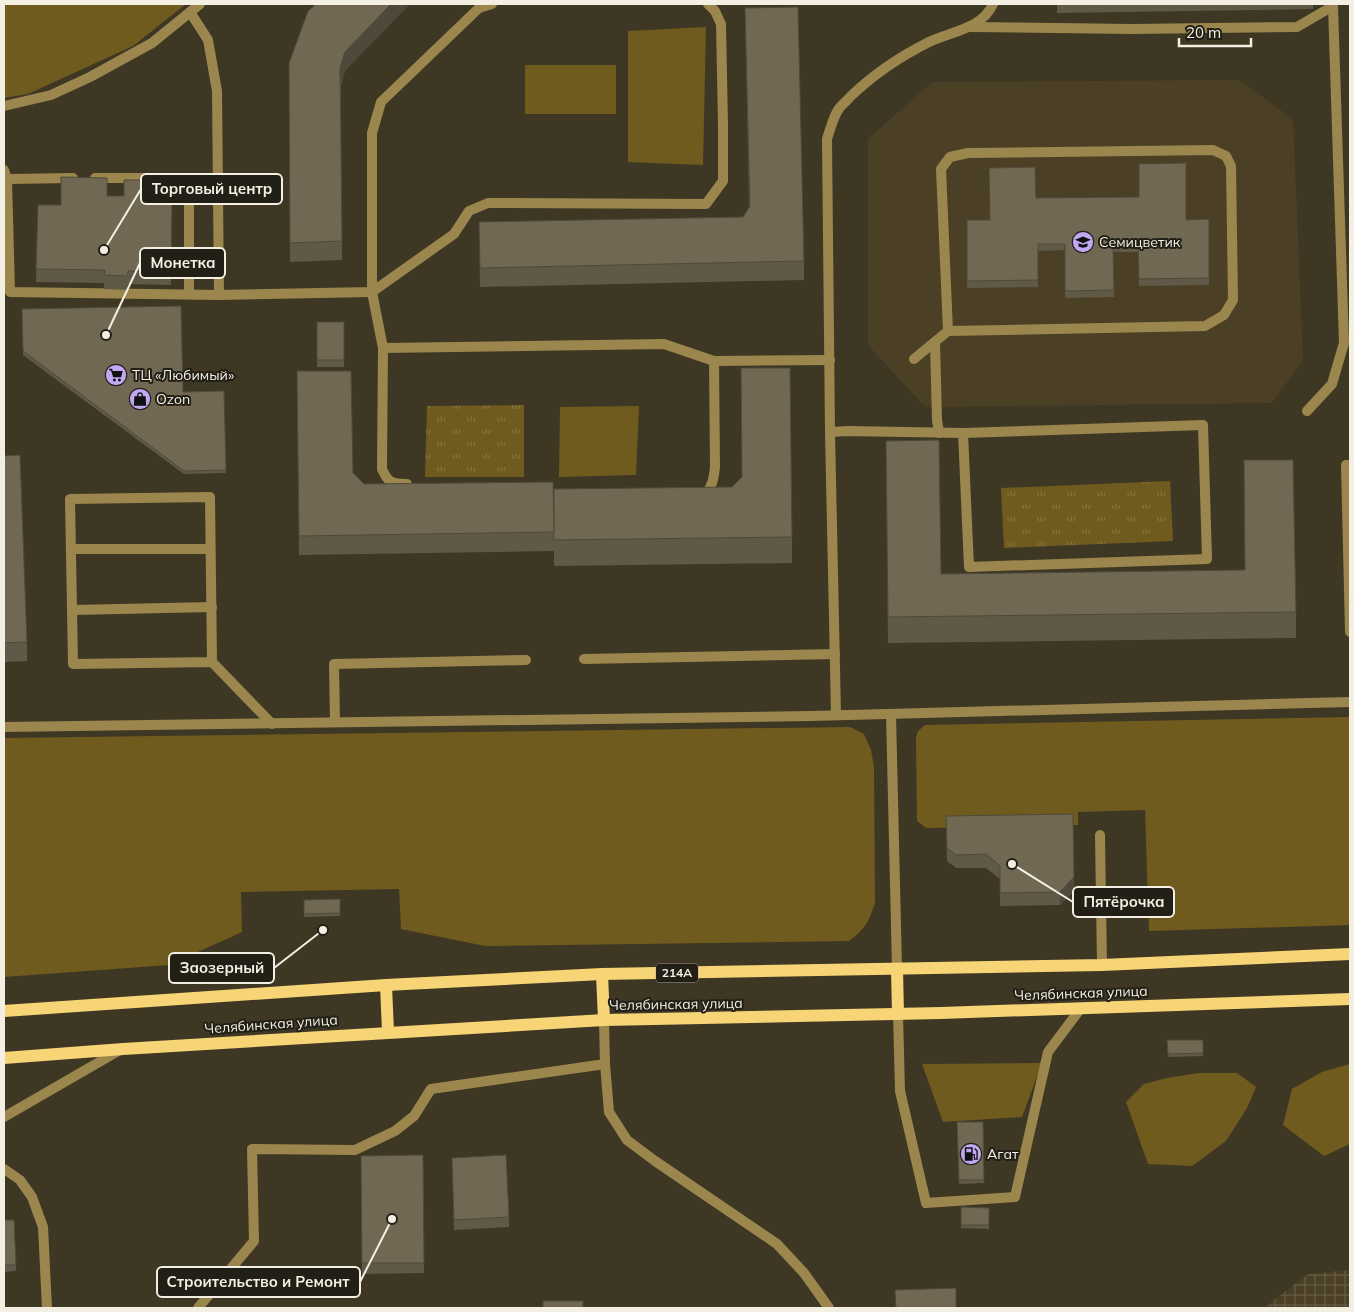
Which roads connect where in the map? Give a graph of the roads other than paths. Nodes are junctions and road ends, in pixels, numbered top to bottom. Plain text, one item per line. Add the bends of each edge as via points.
1 (200, 4) edge
2 (492, 4) edge
3 (708, 4) edge
4 (993, 4) edge
5 (1333, 5) edge
6 (190, 12) junction
7 (969, 27) junction
8 (4, 106) edge
9 (5, 175) edge
10 (372, 292) junction
11 (189, 294) junction
12 (220, 295) junction
13 (948, 331) junction
14 (935, 342) junction
15 (382, 348) junction
16 (914, 359) dead end
17 (830, 360) junction
18 (714, 361) junction
19 (1308, 412) dead end
20 (830, 432) junction
21 (939, 432) junction
22 (963, 433) junction
23 (1350, 465) edge
24 (416, 484) edge
25 (690, 501) edge
26 (71, 549) junction
27 (210, 549) junction
28 (212, 607) junction
29 (72, 610) junction
30 (1350, 632) edge
31 (835, 654) junction
32 (584, 659) dead end
33 (526, 660) dead end
34 (212, 662) junction
35 (1350, 702) edge
36 (891, 714) junction
37 (836, 715) junction
38 (334, 722) junction
39 (272, 724) junction
40 (4, 727) edge
41 (1100, 835) dead end
42 (1350, 954) edge
43 (1102, 965) junction
44 (897, 969) junction
45 (602, 974) junction
46 (386, 985) junction
47 (1350, 998) edge
48 (1081, 1008) junction
49 (4, 1011) edge
50 (898, 1014) junction
51 (604, 1020) junction
52 (388, 1032) junction
53 (123, 1049) junction
54 (4, 1058) edge
55 (605, 1064) junction
56 (4, 1117) edge
57 (4, 1169) edge
58 (47, 1308) edge
59 (198, 1308) edge
60 (829, 1308) edge

1 - 6 street
2 - 10 street via 479,8 381,102 372,133
3 - 10 street via 721,24 724,125 723,181 706,204 488,202 469,211 454,234
4 - 7 street via 983,19
5 - 7 street via 1297,27
5 - 19 street via 1344,343 1332,384
6 - 8 street via 152,43 90,77 51,95
6 - 12 street via 208,40 217,91
7 - 17 street via 931,41 895,61 866,81 838,109 827,139
9 - 11 street via 10,292
9 - 11 street via 189,178
10 - 12 street
10 - 15 street
11 - 12 street
13 - 13 street via 941,169 950,157 968,153 1213,150 1226,156 1231,166 1233,300 1224,315 1205,326
13 - 14 street
14 - 16 street
14 - 21 street
15 - 18 street via 664,344
15 - 24 street via 382,469 386,479 396,484
17 - 18 street
17 - 20 street
18 - 25 street via 714,480 705,495
20 - 21 street
20 - 31 street
21 - 22 street
22 - 22 street via 969,567 1207,559 1203,425
23 - 30 street via 1346,465
26 - 27 street
26 - 27 street via 70,499 210,498
26 - 29 street
27 - 28 street
28 - 29 street
28 - 34 street
29 - 34 street via 73,664
31 - 32 street
31 - 37 street
33 - 38 street via 334,664
34 - 39 street
35 - 36 street
36 - 37 street
36 - 44 street
37 - 38 street
38 - 39 street
39 - 40 street
41 - 43 street
42 - 43 main road, Челябинская улица / 214А
43 - 44 main road, Челябинская улица / 214А
44 - 45 main road, Челябинская улица / 214А
44 - 50 main road
45 - 46 main road, Челябинская улица / 214А
45 - 51 main road
46 - 49 main road, Челябинская улица / 214А
46 - 52 main road
47 - 48 main road, Челябинская улица
48 - 50 main road, Челябинская улица
48 - 50 street via 1048,1052 1015,1198 926,1203 900,1091
50 - 51 main road, Челябинская улица
51 - 52 main road, Челябинская улица
51 - 55 street
52 - 53 main road, Челябинская улица
53 - 54 main road, Челябинская улица
53 - 56 street
55 - 59 street via 431,1089 414,1116 395,1130 355,1150 252,1149 254,1241
55 - 60 street via 609,1112 627,1140 778,1244
57 - 58 street via 20,1180 32,1198 43,1227

